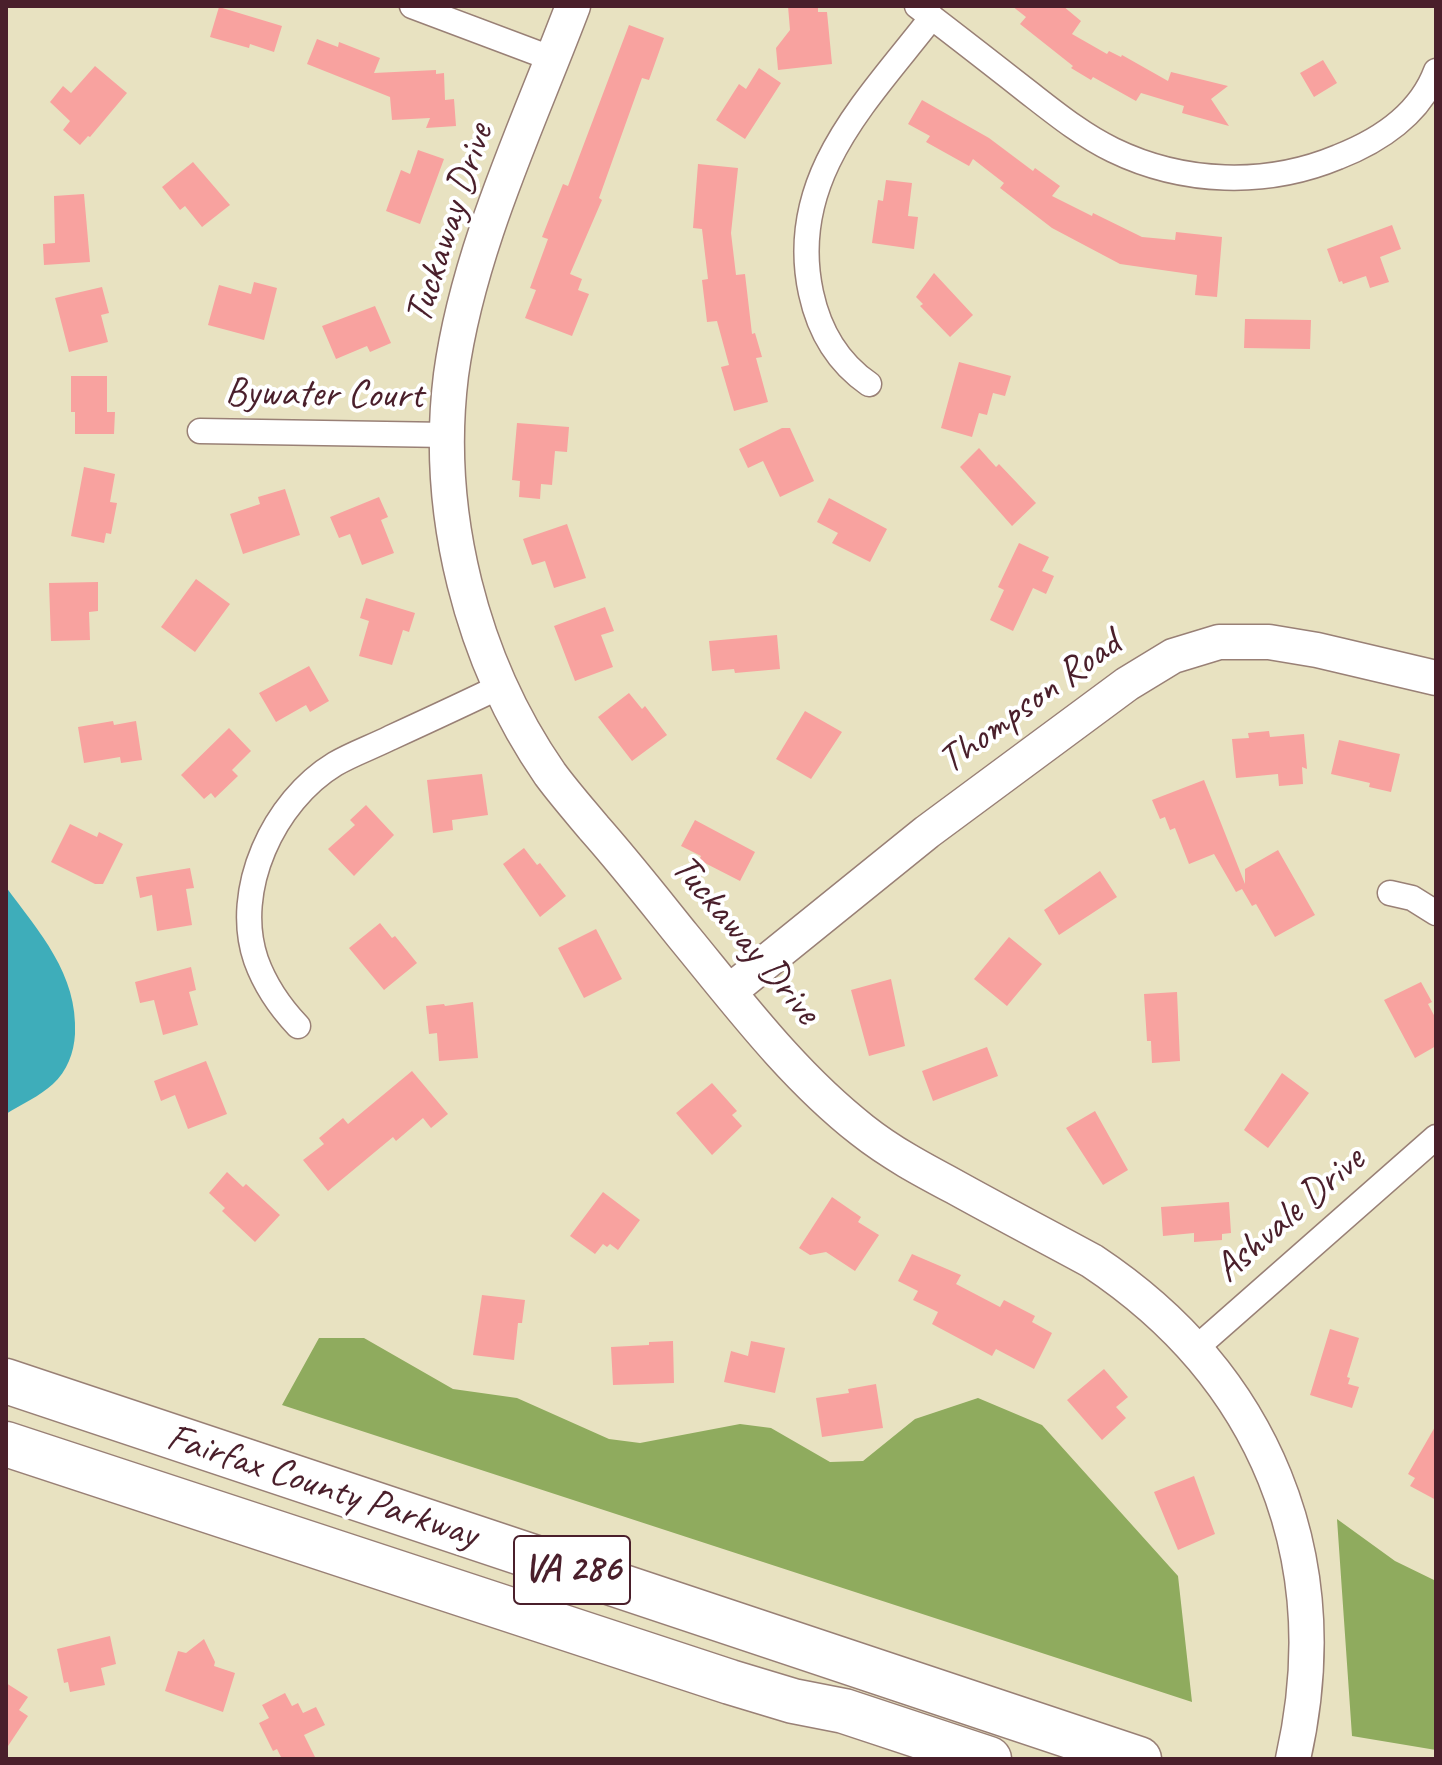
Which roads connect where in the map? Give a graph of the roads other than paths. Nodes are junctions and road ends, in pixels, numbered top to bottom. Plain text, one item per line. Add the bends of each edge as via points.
1 (412, 6) edge
2 (573, 6) edge
3 (924, 12) edge
4 (553, 59) junction
5 (1436, 71) edge
6 (869, 384) dead end
7 (200, 431) dead end
8 (447, 435) junction
9 (1436, 678) edge
10 (501, 686) junction
11 (1390, 893) dead end
12 (1436, 913) edge
13 (729, 992) junction
14 (298, 1026) dead end
15 (1436, 1137) edge
16 (1195, 1349) junction
17 (6, 1381) edge
18 (6, 1444) edge
19 (989, 1759) edge
20 (1139, 1759) edge
21 (1293, 1759) edge

1 - 4 street
2 - 4 street, Tuckaway Drive
3 - 5 street via 1074,128 1112,150 1148,165 1210,177 1292,173 1353,151 1403,119
3 - 6 street via 827,159 806,233 806,271 826,337 840,359
4 - 8 street, Tuckaway Drive via 463,306
7 - 8 street, Bywater Court
8 - 10 street, Tuckaway Drive via 453,525 463,574
9 - 13 street, Thompson Road via 1269,642 1219,642 1173,656 1115,692 927,832
10 - 13 street, Tuckaway Drive via 564,792
10 - 14 street via 335,764 300,793 273,830 261,856 250,926 255,958 268,987
11 - 12 street via 1412,898
13 - 16 street, Tuckaway Drive via 794,1068 864,1132 905,1160 1092,1261 1151,1305
15 - 16 street, Ashvale Drive
16 - 21 street, Tuckaway Drive via 1259,1442 1294,1534 1308,1643 1306,1690
17 - 20 highway, Fairfax County Parkway / VA 286
18 - 19 highway, Fairfax County Parkway / VA 286 via 730,1682 844,1711

